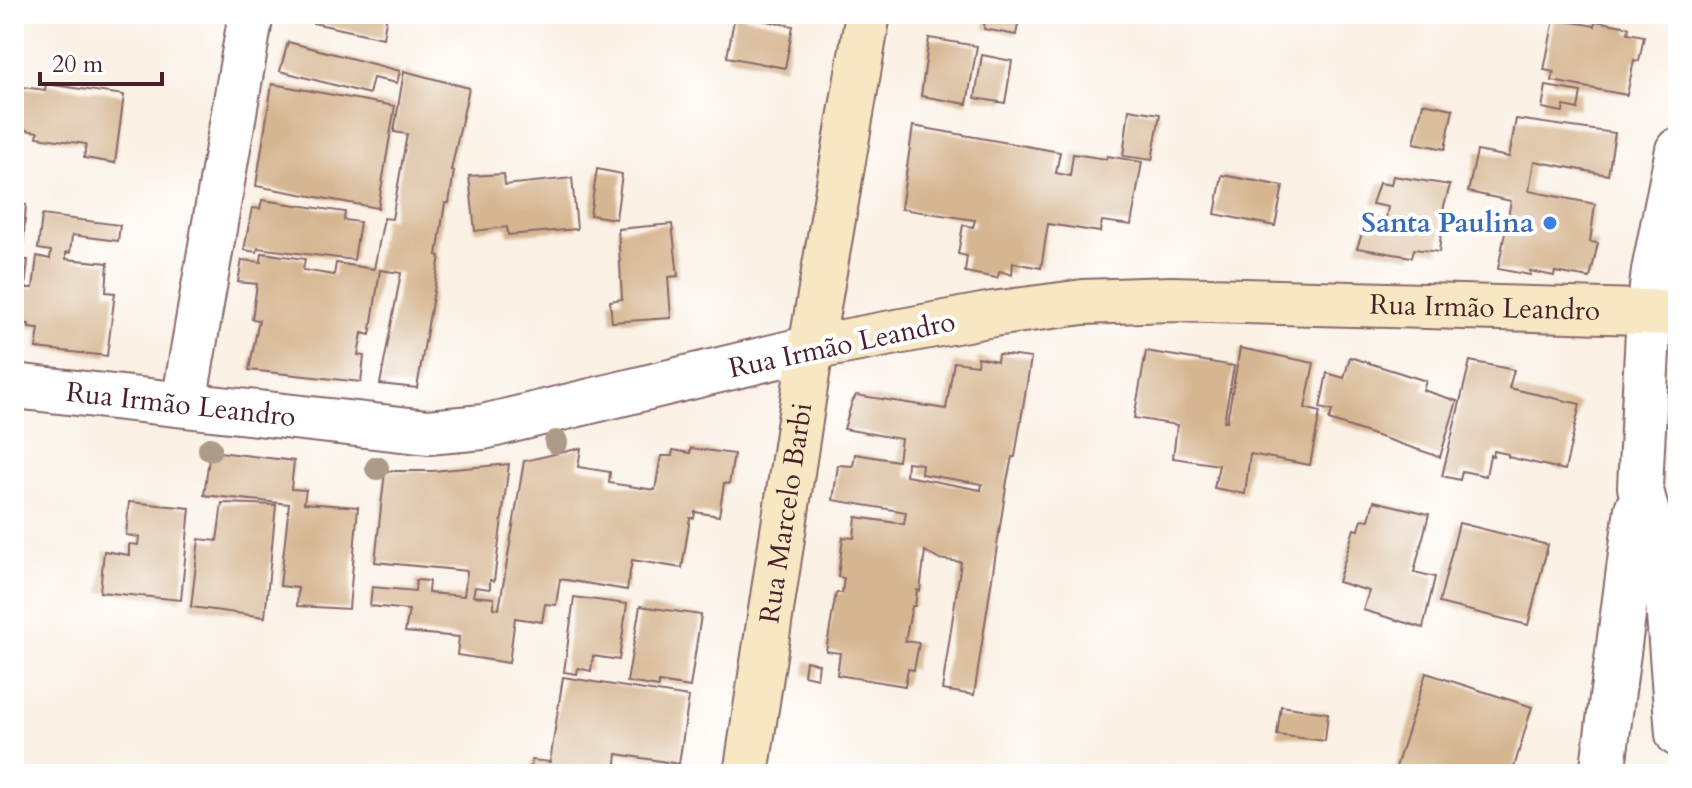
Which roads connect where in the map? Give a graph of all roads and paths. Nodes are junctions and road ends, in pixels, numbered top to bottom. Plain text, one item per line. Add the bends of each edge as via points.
1 (251, 14) edge
2 (868, 14) edge
3 (1678, 150) edge
4 (1664, 312) edge
5 (811, 348) junction
6 (14, 386) edge
7 (184, 403) junction
8 (1640, 487) junction
9 (1678, 734) edge
10 (746, 774) edge
11 (1602, 774) edge

1 - 7 street
2 - 5 street, Rua Marcelo Barbi
3 - 4 street via 1654,271
4 - 5 street, Rua Irmão Leandro via 1171,299 1083,302
4 - 8 street
5 - 7 street, Rua Irmão Leandro via 470,428 428,432
5 - 10 street, Rua Marcelo Barbi
6 - 7 street, Rua Irmão Leandro
8 - 9 street via 1667,589
8 - 11 street

